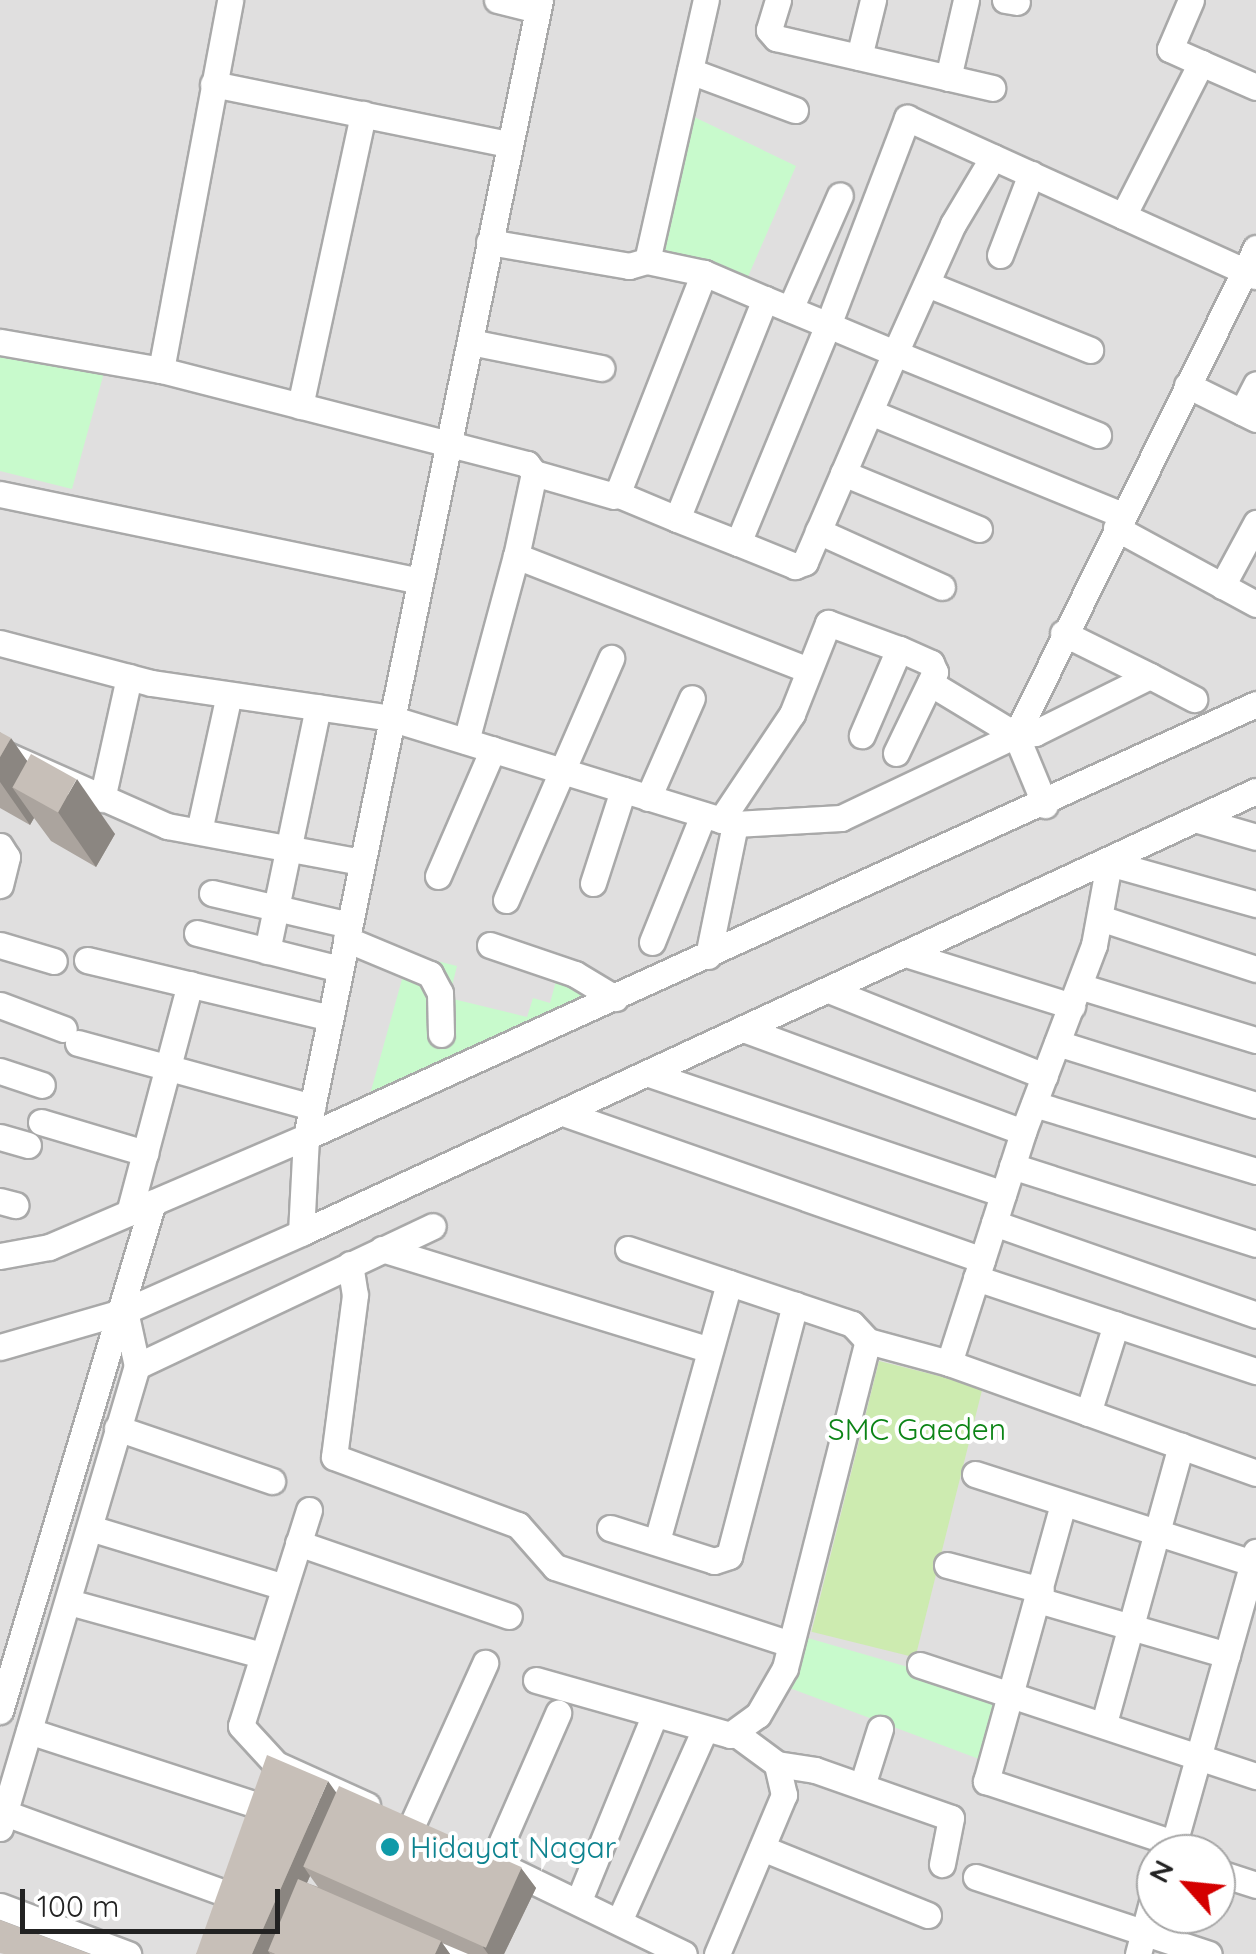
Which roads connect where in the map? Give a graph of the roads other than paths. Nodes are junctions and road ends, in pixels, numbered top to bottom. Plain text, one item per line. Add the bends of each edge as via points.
1 (230, 0) edge
2 (497, 0) edge
3 (706, 0) edge
4 (778, 0) edge
5 (874, 0) edge
6 (966, 0) edge
7 (1190, 0) edge
8 (538, 5) edge
9 (858, 57) junction
10 (1201, 63) junction
11 (690, 71) junction
12 (948, 78) junction
13 (213, 84) junction
14 (1256, 87) edge
15 (992, 88) dead end
16 (795, 110) dead end
17 (363, 114) junction
18 (508, 144) junction
19 (993, 157) junction
20 (1031, 174) junction
21 (840, 194) dead end
22 (1123, 216) junction
23 (489, 242) junction
24 (1000, 255) dead end
25 (647, 261) junction
26 (1252, 265) edge
27 (704, 273) junction
28 (926, 284) junction
29 (778, 304) junction
30 (828, 325) junction
31 (0, 342) edge
32 (470, 342) junction
33 (1090, 350) dead end
34 (896, 353) junction
35 (601, 368) dead end
36 (161, 370) junction
37 (1256, 384) edge
38 (1187, 386) junction
39 (300, 406) junction
40 (870, 412) junction
41 (1249, 415) edge
42 (1098, 435) dead end
43 (450, 445) junction
44 (534, 473) junction
45 (843, 473) junction
46 (0, 494) edge
47 (614, 496) dead end
48 (677, 519) junction
49 (1119, 522) junction
50 (1256, 523) edge
51 (978, 529) dead end
52 (818, 531) junction
53 (738, 543) junction
54 (516, 556) junction
55 (420, 581) junction
56 (1222, 586) junction
57 (942, 587) dead end
58 (1256, 604) edge
59 (1063, 633) junction
60 (0, 643) edge
61 (899, 649) junction
62 (610, 658) dead end
63 (810, 670) junction
64 (1150, 676) junction
65 (130, 678) junction
66 (930, 683) junction
67 (229, 694) junction
68 (692, 698) dead end
69 (1194, 699) dead end
70 (1256, 704) edge
71 (318, 707) junction
72 (390, 718) junction
73 (862, 735) dead end
74 (1016, 735) junction
75 (466, 741) junction
76 (493, 749) junction
77 (0, 752) edge
78 (896, 753) dead end
79 (558, 770) junction
80 (1256, 791) edge
81 (636, 794) junction
82 (102, 799) junction
83 (1045, 805) junction
84 (720, 820) junction
85 (1198, 820) junction
86 (199, 832) junction
87 (1256, 837) edge
88 (0, 846) edge
89 (290, 848) junction
90 (362, 862) junction
91 (1109, 863) junction
92 (438, 876) dead end
93 (1, 879) edge
94 (593, 883) dead end
95 (212, 893) dead end
96 (506, 900) dead end
97 (1256, 904) edge
98 (274, 907) junction
99 (1100, 918) junction
100 (347, 932) junction
101 (197, 933) dead end
102 (652, 942) dead end
103 (0, 944) edge
104 (490, 945) dead end
105 (266, 951) junction
106 (909, 955) junction
107 (708, 956) junction
108 (86, 960) dead end
109 (54, 961) dead end
110 (340, 969) junction
111 (1256, 970) edge
112 (190, 984) junction
113 (830, 991) junction
114 (1076, 996) junction
115 (615, 998) junction
116 (0, 1005) edge
117 (330, 1018) junction
118 (746, 1030) junction
119 (441, 1034) dead end
120 (1256, 1040) edge
121 (1057, 1043) junction
122 (169, 1068) junction
123 (0, 1071) edge
124 (649, 1074) junction
125 (1045, 1076) junction
126 (42, 1085) dead end
127 (1034, 1104) junction
128 (1256, 1106) edge
129 (312, 1107) junction
130 (563, 1113) junction
131 (41, 1122) dead end
132 (1024, 1132) junction
133 (306, 1137) junction
134 (0, 1138) edge
135 (28, 1145) dead end
136 (145, 1153) junction
137 (1012, 1166) junction
138 (1256, 1171) edge
139 (1003, 1194) junction
140 (141, 1208) junction
141 (994, 1223) junction
142 (433, 1226) dead end
143 (301, 1233) junction
144 (1256, 1244) edge
145 (382, 1249) junction
146 (628, 1249) dead end
147 (0, 1256) edge
148 (350, 1264) junction
149 (979, 1269) junction
150 (729, 1283) junction
151 (795, 1305) junction
152 (125, 1311) junction
153 (1256, 1315) edge
154 (1116, 1324) junction
155 (868, 1341) junction
156 (0, 1348) edge
157 (710, 1350) junction
158 (949, 1362) junction
159 (137, 1366) junction
160 (1256, 1371) edge
161 (1088, 1413) junction
162 (117, 1428) junction
163 (1182, 1446) junction
164 (1256, 1473) edge
165 (975, 1474) dead end
166 (272, 1481) dead end
167 (1063, 1504) junction
168 (309, 1510) dead end
169 (90, 1528) junction
170 (610, 1528) dead end
171 (1156, 1533) junction
172 (657, 1541) junction
173 (298, 1543) junction
174 (1254, 1557) edge
175 (947, 1564) dead end
176 (284, 1586) junction
177 (1039, 1595) junction
178 (69, 1602) junction
179 (509, 1616) dead end
180 (1130, 1627) junction
181 (1246, 1627) edge
182 (791, 1644) junction
183 (262, 1655) junction
184 (1226, 1655) junction
185 (485, 1663) dead end
186 (920, 1665) dead end
187 (536, 1680) dead end
188 (1014, 1695) junction
189 (0, 1711) edge
190 (558, 1713) dead end
191 (654, 1716) junction
192 (1104, 1724) junction
193 (880, 1729) dead end
194 (29, 1731) junction
195 (704, 1731) junction
196 (735, 1732) junction
197 (1199, 1754) junction
198 (276, 1764) junction
199 (777, 1764) junction
200 (1256, 1776) edge
201 (862, 1786) junction
202 (2, 1820) edge
203 (412, 1825) junction
204 (1176, 1834) edge
205 (1136, 1835) edge
206 (762, 1848) junction
207 (493, 1862) junction
208 (942, 1864) dead end
209 (976, 1877) dead end
210 (579, 1900) junction
211 (0, 1906) edge
212 (928, 1915) dead end
213 (620, 1918) junction
214 (217, 1924) edge
215 (392, 1925) edge
216 (1154, 1938) edge
217 (128, 1954) edge
218 (458, 1954) edge
219 (684, 1954) edge
220 (717, 1954) edge
221 (1209, 1954) edge

1 - 13 street
2 - 8 street
3 - 11 street
4 - 9 street via 772,36
5 - 9 street
6 - 12 street
7 - 10 street via 1170,49
8 - 18 street
9 - 12 street
10 - 14 street
10 - 22 street
11 - 16 street
11 - 25 street
12 - 15 street
13 - 17 street
13 - 36 street
17 - 18 street
17 - 39 street
18 - 23 street
19 - 20 street
19 - 28 street
19 - 30 street via 908,118
20 - 22 street
20 - 24 street
21 - 29 street
22 - 26 street
23 - 25 street via 629,266
23 - 32 street
25 - 27 street
26 - 38 street
27 - 29 street
27 - 48 street via 620,487 622,496
28 - 33 street
28 - 34 street
29 - 30 street
29 - 48 street
30 - 34 street
30 - 53 street
31 - 36 street
32 - 35 street
32 - 43 street
34 - 40 street
34 - 42 street
36 - 39 street
37 - 41 street
38 - 41 street
38 - 49 street
39 - 43 street
40 - 45 street
40 - 49 street
43 - 44 street via 527,464
43 - 55 street
44 - 47 street
44 - 54 street
45 - 51 street
45 - 52 street
46 - 55 street
48 - 53 street
49 - 56 street
49 - 59 street
50 - 56 street
52 - 53 street via 805,562 795,566
52 - 57 street
54 - 63 street
54 - 75 street
55 - 72 street
56 - 58 street
59 - 64 street
59 - 74 street
60 - 65 street
61 - 63 street via 828,623
61 - 66 street via 935,667
61 - 73 street
62 - 79 street
63 - 84 street via 792,714
64 - 69 street
64 - 74 street via 1035,733
65 - 67 street
65 - 82 street
66 - 74 street
66 - 78 street
67 - 71 street
67 - 86 street
68 - 81 street
70 - 83 street
71 - 72 street
71 - 89 street
72 - 75 street
72 - 90 street
74 - 83 street
74 - 84 street via 841,818
75 - 76 street
76 - 79 street
76 - 92 street
77 - 82 street
79 - 81 street
79 - 96 street
80 - 85 street
81 - 84 street
81 - 94 street
82 - 86 street
83 - 107 street
84 - 102 street
84 - 107 street
85 - 87 street
85 - 91 street
86 - 89 street
88 - 93 street via 7,852
89 - 90 street
89 - 98 street
90 - 100 street
91 - 97 street
91 - 99 street
91 - 106 street
95 - 98 street
98 - 100 street
98 - 105 street
99 - 111 street
99 - 114 street
100 - 110 street
100 - 119 street via 430,974 440,993
101 - 105 street
103 - 109 street
104 - 115 street via 575,974
105 - 110 street
106 - 113 street
106 - 114 street
107 - 115 street
108 - 112 street
110 - 117 street
112 - 117 street
112 - 122 street
113 - 118 street
113 - 125 street
114 - 120 street
114 - 121 street
115 - 133 street
116 - 122 street
117 - 129 street
118 - 124 street
118 - 132 street
121 - 125 street
121 - 128 street
122 - 129 street
122 - 136 street
123 - 126 street
124 - 130 street
124 - 139 street
125 - 127 street
127 - 132 street
127 - 138 street
129 - 133 street
130 - 143 street
130 - 149 street
131 - 136 street
132 - 137 street
133 - 140 street
133 - 143 street
134 - 135 street
136 - 140 street
137 - 139 street
137 - 144 street
139 - 141 street
140 - 147 street via 49,1246
140 - 152 street
141 - 149 street
141 - 153 street
142 - 145 street
143 - 152 street
145 - 148 street
145 - 157 street
146 - 150 street
148 - 159 street
148 - 182 street via 355,1295 334,1457 518,1525 555,1566
149 - 154 street
149 - 158 street
150 - 151 street
150 - 157 street
151 - 155 street via 852,1324
151 - 172 street via 729,1556 714,1561
152 - 156 street
152 - 159 street
152 - 189 street
154 - 160 street
154 - 161 street
155 - 158 street
155 - 182 street
157 - 172 street
158 - 161 street
159 - 162 street
161 - 163 street
162 - 166 street
162 - 169 street
163 - 164 street
163 - 171 street
165 - 167 street
167 - 171 street
167 - 177 street
168 - 173 street
169 - 176 street
169 - 178 street
170 - 172 street
171 - 174 street
171 - 180 street
173 - 176 street
173 - 179 street
174 - 181 street
175 - 177 street
176 - 183 street
177 - 180 street
177 - 188 street
178 - 183 street
178 - 194 street
180 - 184 street
180 - 192 street
181 - 184 street
182 - 196 street via 774,1692
183 - 198 street via 240,1726
184 - 197 street
185 - 203 street
186 - 188 street
187 - 191 street
188 - 192 street
188 - 205 street via 986,1781
190 - 207 street
191 - 195 street
191 - 210 street
192 - 197 street
193 - 201 street
194 - 198 street via 257,1815
194 - 202 street
195 - 196 street
195 - 213 street
196 - 199 street
197 - 200 street
197 - 204 street
198 - 203 street
199 - 201 street
199 - 206 street via 784,1795
201 - 208 street via 951,1818
202 - 214 street via 231,1885
203 - 207 street
206 - 212 street
206 - 220 street
207 - 210 street
209 - 216 street
210 - 213 street
211 - 217 street
213 - 219 street
215 - 218 street
216 - 221 street

